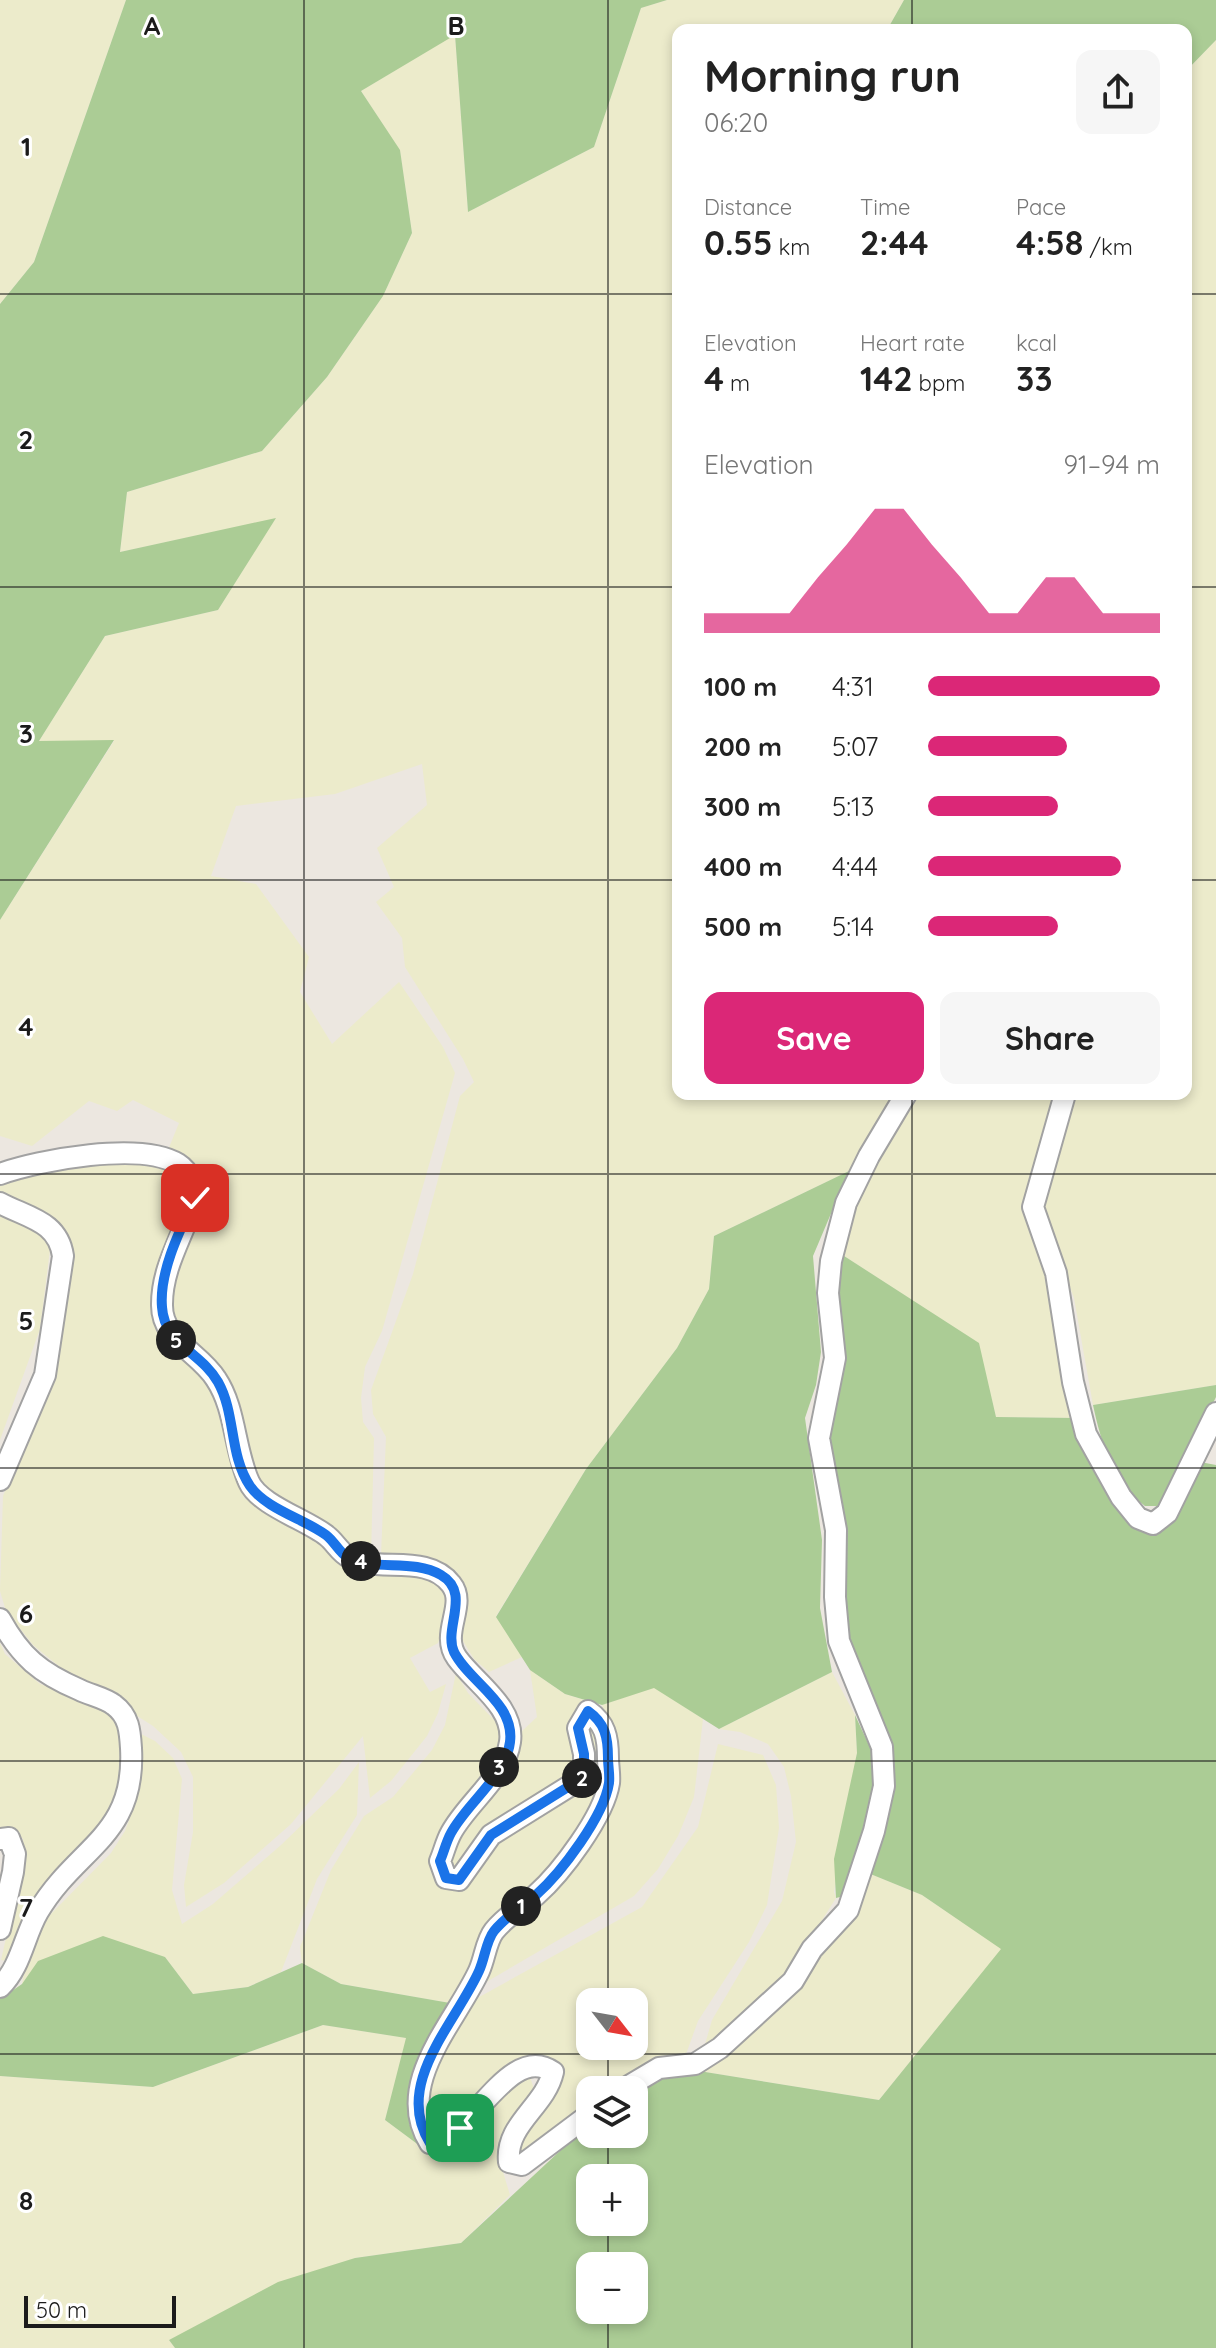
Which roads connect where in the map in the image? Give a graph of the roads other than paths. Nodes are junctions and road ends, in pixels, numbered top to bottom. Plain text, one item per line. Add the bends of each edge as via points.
1 (902, 1100) edge
2 (1063, 1100) edge
3 (0, 1174) edge
4 (0, 1203) edge
5 (1216, 1413) edge
6 (0, 1480) edge
7 (0, 1619) edge
8 (0, 1839) edge
9 (0, 1929) edge
10 (0, 1987) edge
11 (646, 2076) edge
12 (576, 2124) edge

1 - 11 street via 846,1203 831,1261 828,1293 835,1358 819,1438 836,1530 839,1641 882,1747 884,1786 874,1831 848,1910 812,1949 793,1981 720,2048 695,2064 659,2068
2 - 5 street via 1033,1207 1056,1273 1086,1434 1138,1518 1153,1524 1167,1513
3 - 12 street via 111,1152 179,1164 191,1178 195,1198 164,1282 165,1325 218,1381 251,1487 329,1537 346,1556 423,1568 454,1586 457,1602 448,1639 510,1725 510,1744 451,1833 440,1861 446,1878 459,1880 491,1835 584,1777 578,1728 588,1711 601,1720 608,1743 609,1783 600,1807 558,1873 492,1932 479,1971 442,2034 416,2106 430,2143 442,2143 501,2085 524,2068 545,2066 553,2072 549,2088 507,2145 509,2162 522,2165
4 - 6 street via 48,1225 61,1239 63,1256 45,1375
7 - 10 street via 17,1650 72,1687 114,1705 131,1725 133,1767 127,1801 114,1825 37,1913 10,1978
8 - 9 street via 9,1838 15,1854

